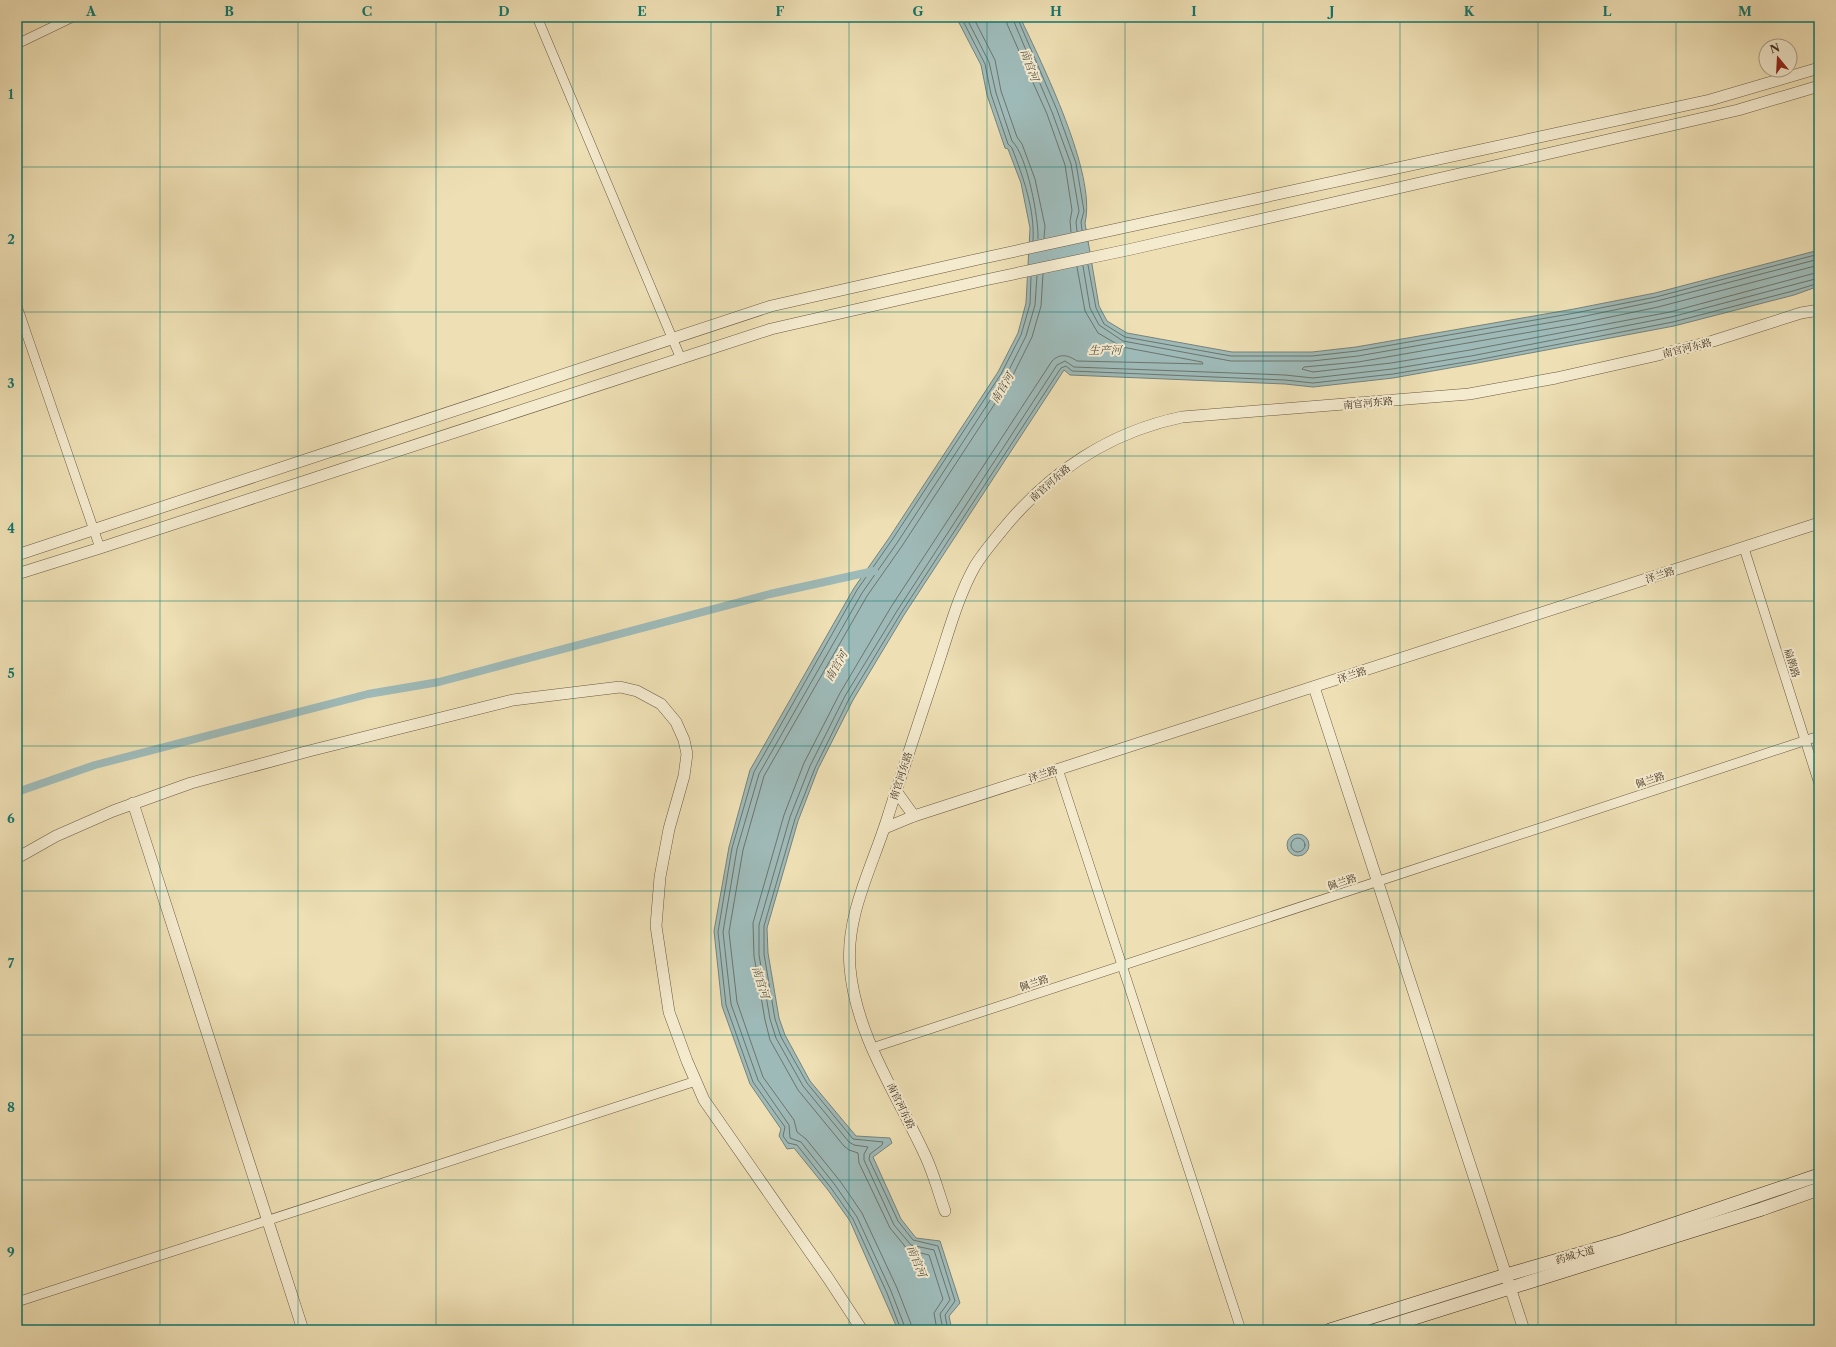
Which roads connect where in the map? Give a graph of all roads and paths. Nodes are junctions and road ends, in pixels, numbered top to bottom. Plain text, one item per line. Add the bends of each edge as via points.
1 (73, 17) edge
2 (537, 17) edge
3 (17, 44) edge
4 (1819, 68) edge
5 (1819, 86) edge
6 (17, 306) edge
7 (1819, 310) edge
8 (672, 338) junction
9 (681, 359) junction
10 (1819, 523) edge
11 (94, 530) junction
12 (100, 548) junction
13 (1744, 548) junction
14 (17, 555) edge
15 (17, 574) edge
16 (1314, 687) junction
17 (1819, 736) edge
18 (1805, 741) junction
19 (1058, 769) junction
20 (1819, 784) edge
21 (896, 791) junction
22 (133, 804) junction
23 (914, 816) junction
24 (885, 828) junction
25 (17, 858) edge
26 (1378, 882) junction
27 (1122, 966) junction
28 (872, 1048) junction
29 (696, 1082) junction
30 (1819, 1175) edge
31 (1819, 1189) edge
32 (945, 1211) dead end
33 (269, 1220) junction
34 (1506, 1275) junction
35 (1510, 1288) junction
36 (17, 1302) edge
37 (303, 1330) edge
38 (862, 1330) edge
39 (1241, 1330) edge
40 (1330, 1330) edge
41 (1376, 1330) edge
42 (1524, 1330) edge

1 - 3 street
2 - 8 street
4 - 8 street via 1710,100 771,306
5 - 9 street via 1738,110 771,329
6 - 11 street
7 - 21 street, 南官河东路 via 1801,313 1713,342 1556,378 1469,394 1182,418 1134,430 1106,444 1057,474 1014,515 975,566 957,608
8 - 9 street
8 - 11 street
9 - 12 street
10 - 13 street, 泽兰路
11 - 12 street
11 - 14 street
12 - 15 street
13 - 16 street, 泽兰路
13 - 18 street, 扁鹊路
16 - 19 street, 泽兰路
16 - 26 street
17 - 18 street, 佩兰路
18 - 20 street, 扁鹊路
18 - 26 street, 佩兰路
19 - 23 street, 泽兰路
19 - 27 street
21 - 23 street
21 - 24 street, 南官河东路
22 - 25 street via 56,836
22 - 29 street via 199,781 513,700 620,687 637,691 661,704 676,722 687,754 660,877 656,926 669,1012
22 - 33 street
23 - 24 street, 泽兰路
24 - 28 street, 南官河东路 via 855,911 849,940 850,969 856,999 863,1027
26 - 27 street, 佩兰路
26 - 34 street
27 - 28 street, 佩兰路
27 - 39 street
28 - 32 street, 南官河东路 via 925,1155
29 - 33 street
29 - 38 street via 704,1100
30 - 34 main road, 药城大道 via 1624,1241
31 - 35 main road, 药城大道
33 - 36 street
33 - 37 street
34 - 35 street
34 - 40 main road, 药城大道
35 - 41 main road, 药城大道
35 - 42 street

